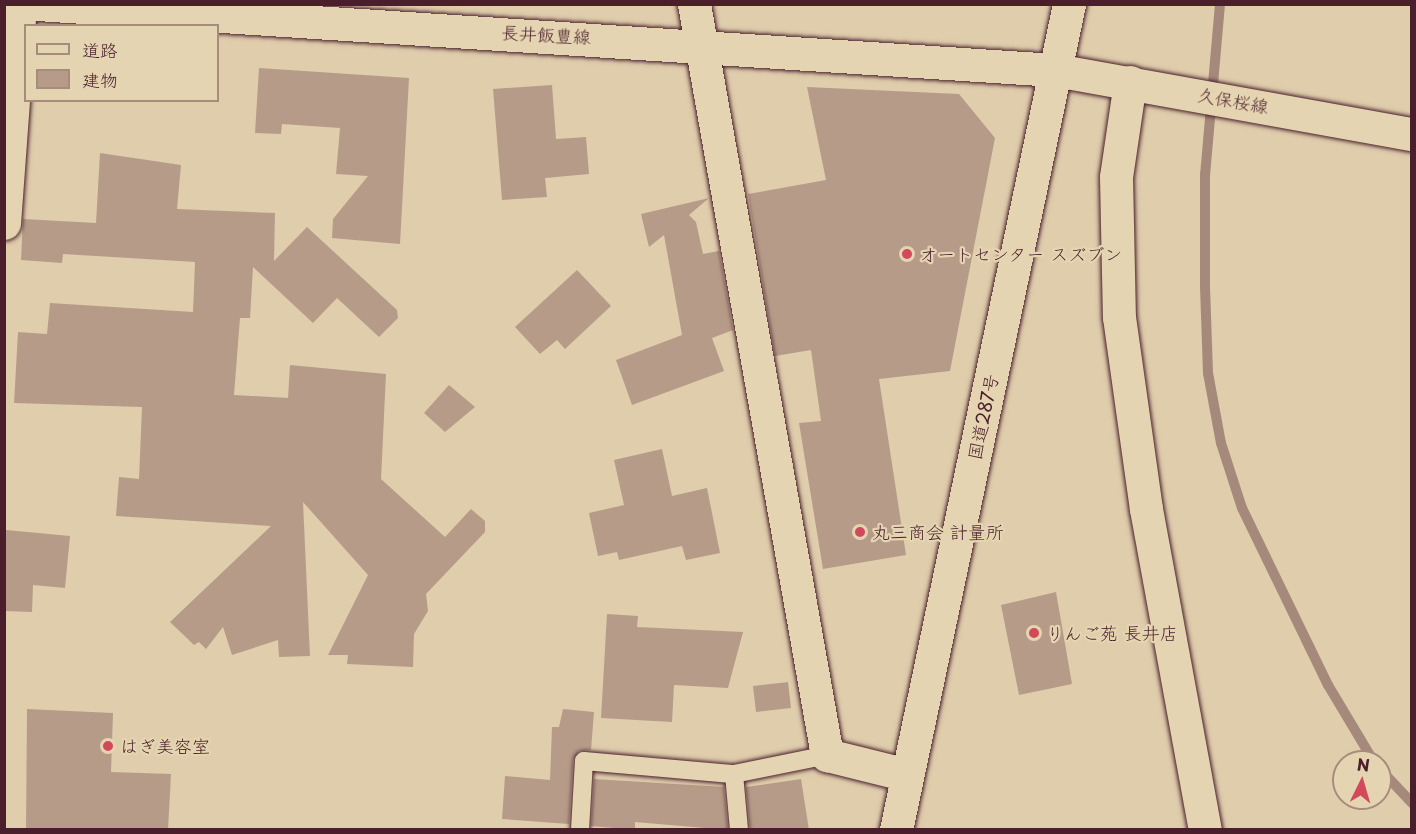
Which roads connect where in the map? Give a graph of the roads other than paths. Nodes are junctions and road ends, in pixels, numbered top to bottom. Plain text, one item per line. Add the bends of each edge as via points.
1 (20, 4) edge
2 (37, 4) edge
3 (694, 4) edge
4 (1069, 4) edge
5 (338, 13) edge
6 (699, 44) junction
7 (1055, 70) junction
8 (1142, 85) junction
9 (1412, 134) edge
10 (4, 223) edge
11 (827, 755) junction
12 (734, 774) junction
13 (907, 775) junction
14 (580, 830) edge
15 (739, 830) edge
16 (896, 830) edge
17 (1205, 830) edge

1 - 10 main road
2 - 5 main road, 長井飯豊線
3 - 6 main road
4 - 7 main road, 国道287号
5 - 6 main road, 長井飯豊線
6 - 7 main road, 長井飯豊線
6 - 11 main road
7 - 8 main road, 久保桜線
7 - 13 main road, 国道287号
8 - 9 main road, 久保桜線
8 - 17 main road via 1116,177 1119,317 1150,532
11 - 12 lane
11 - 13 main road
12 - 14 lane via 584,761
12 - 15 lane
13 - 16 main road, 国道287号

